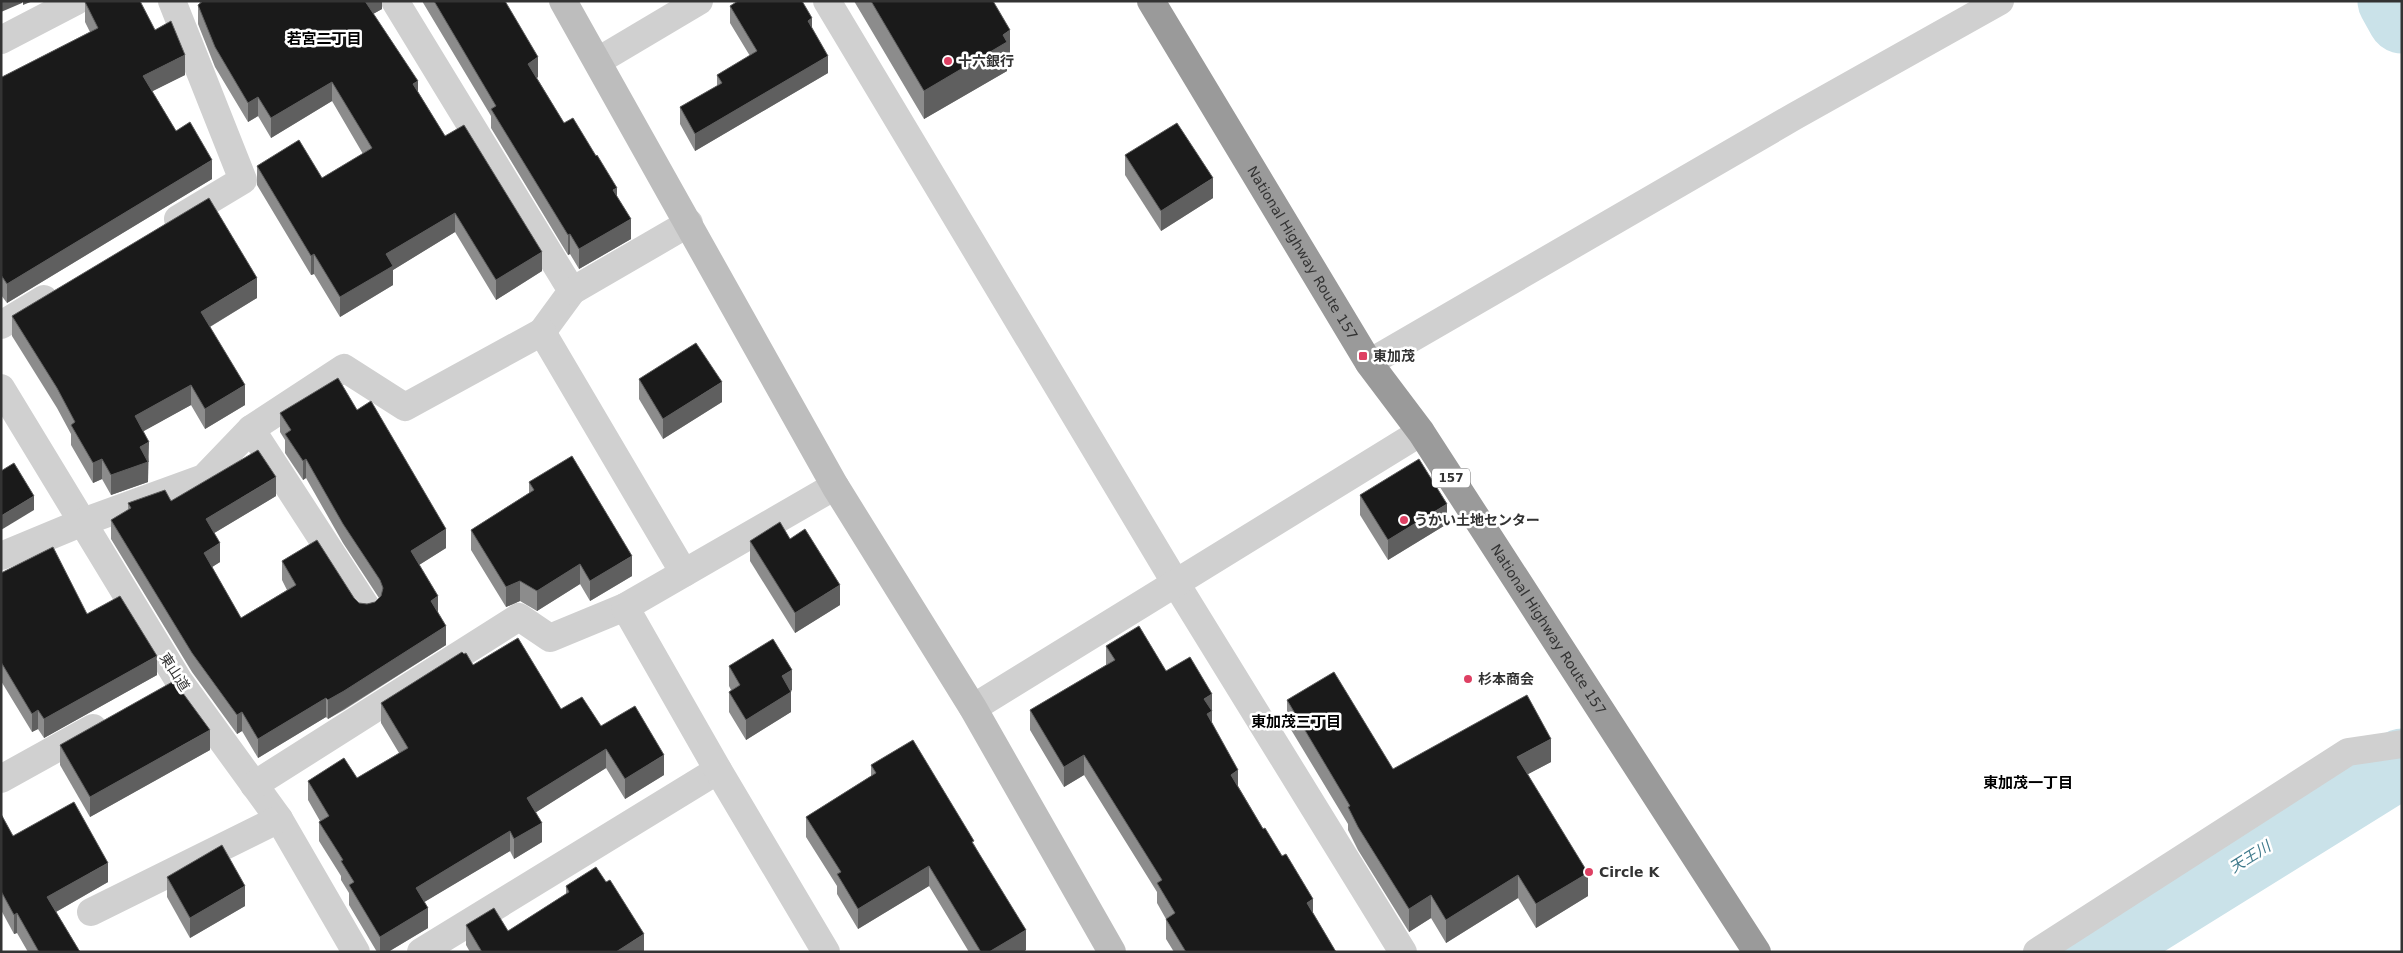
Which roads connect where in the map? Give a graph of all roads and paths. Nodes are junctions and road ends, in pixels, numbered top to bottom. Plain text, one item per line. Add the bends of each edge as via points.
1 (76, 1) edge
2 (172, 1) edge
3 (395, 1) edge
4 (563, 1) edge
5 (699, 1) edge
6 (827, 1) edge
7 (1151, 1) edge
8 (2000, 1) edge
9 (1, 40) edge
10 (598, 60) junction
11 (689, 223) junction
12 (160, 230) edge
13 (68, 285) edge
14 (572, 292) junction
15 (1, 325) edge
16 (542, 332) junction
17 (1369, 363) junction
18 (1, 388) edge
19 (252, 429) junction
20 (1421, 432) junction
21 (836, 486) junction
22 (83, 522) junction
23 (1, 556) edge
24 (684, 573) junction
25 (1175, 582) junction
26 (625, 607) junction
27 (367, 608) edge
28 (180, 681) junction
29 (154, 695) edge
30 (973, 708) junction
31 (112, 718) edge
32 (2402, 744) edge
33 (718, 770) junction
34 (1, 779) edge
35 (254, 785) junction
36 (279, 819) junction
37 (91, 912) dead end
38 (356, 952) edge
39 (421, 952) edge
40 (826, 952) edge
41 (1112, 952) edge
42 (1403, 952) edge
43 (1757, 952) edge
44 (2037, 952) edge

1 - 9 street
2 - 12 street via 243,180
3 - 14 street
4 - 10 street
5 - 10 street
6 - 25 street
7 - 17 highway, National Highway Route 157 / 157
8 - 17 street
10 - 11 street
11 - 14 street
11 - 21 street
13 - 15 street
14 - 16 street
16 - 19 street via 405,407 344,368
16 - 24 street
17 - 20 highway, National Highway Route 157 / 157
18 - 22 street, 東山道
19 - 22 street via 204,478
19 - 27 street
20 - 25 street
20 - 43 highway, National Highway Route 157 / 157
21 - 24 street
21 - 30 street
22 - 23 street
22 - 28 street, 東山道
24 - 26 street
25 - 30 street
25 - 42 street
26 - 33 street
26 - 35 street via 550,638 519,617
28 - 29 street
28 - 35 street, 東山道
30 - 41 street
31 - 34 street
32 - 44 street via 2348,752
33 - 39 street
33 - 40 street
35 - 36 street, 東山道
36 - 37 street
36 - 38 street, 東山道

